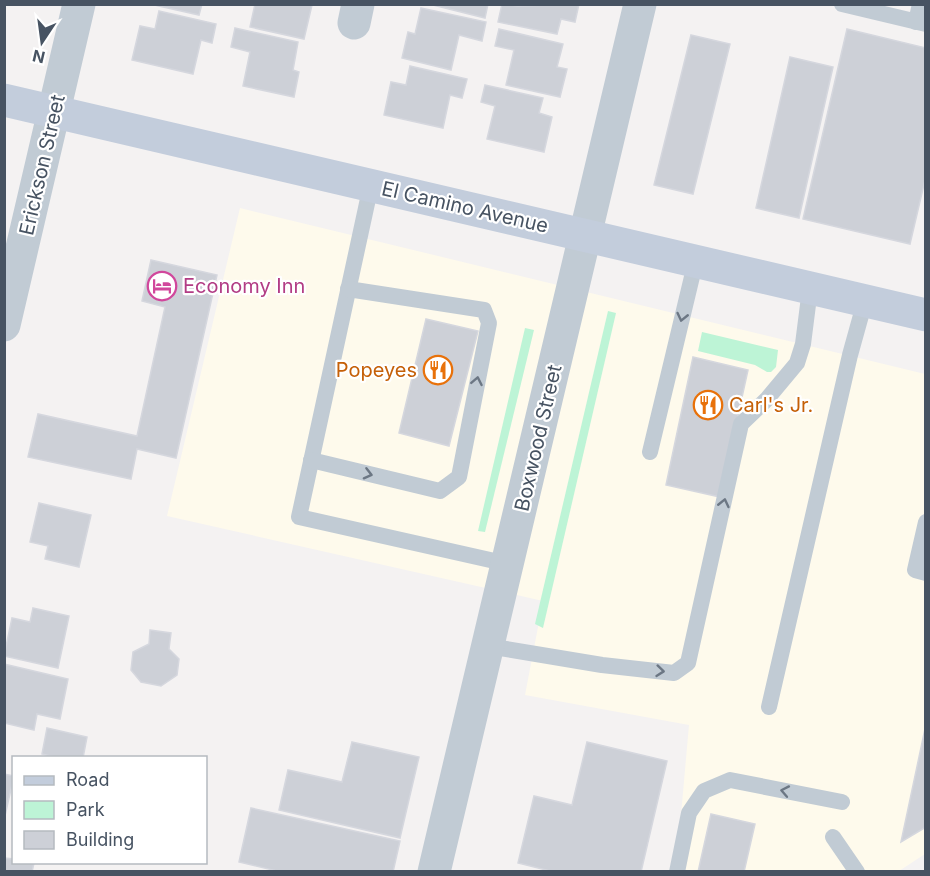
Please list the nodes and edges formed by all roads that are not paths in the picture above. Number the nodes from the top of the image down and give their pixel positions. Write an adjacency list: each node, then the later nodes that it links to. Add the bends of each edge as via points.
1 (79, 4): 7 (street, Erickson Street)
2 (640, 4): 9 (street, Boxwood Street)
3 (842, 4): 5 (lane)
4 (920, 4): 5 (lane)
5 (921, 23)
6 (4, 100): 7 (main road, El Camino Avenue)
7 (54, 111): 8 (main road, El Camino Avenue); 10 (street, Erickson Street)
8 (371, 185): 9 (main road, El Camino Avenue); 12 (lane)
9 (587, 235): 11 (main road, El Camino Avenue); 20 (street, Boxwood Street)
10 (12, 255): 16 (street, Erickson Street)
11 (696, 260): 13 (main road, El Camino Avenue); 17 (lane, one-way to 17)
12 (348, 289): 18 (lane); 18 (lane, one-way to 12, via 440,491 459,477 489,323 484,310)
13 (810, 289): 14 (main road, El Camino Avenue); 22 (lane, one-way to 13, via 674,673 688,663 741,424 797,363)
14 (865, 301): 15 (main road, El Camino Avenue); 23 (lane)
15 (926, 315)
16 (4, 325)
17 (650, 452)
18 (311, 460): 20 (lane, via 299,518)
19 (926, 522): 21 (lane, via 915,570)
20 (508, 564): 22 (street, Boxwood Street)
21 (926, 573)
22 (488, 646): 26 (street, Boxwood Street)
23 (769, 707)
24 (842, 802): 27 (lane, one-way to 27, via 730,780 704,791 689,813)
25 (833, 837): 28 (lane)
26 (434, 872)
27 (677, 872)
28 (857, 872)

